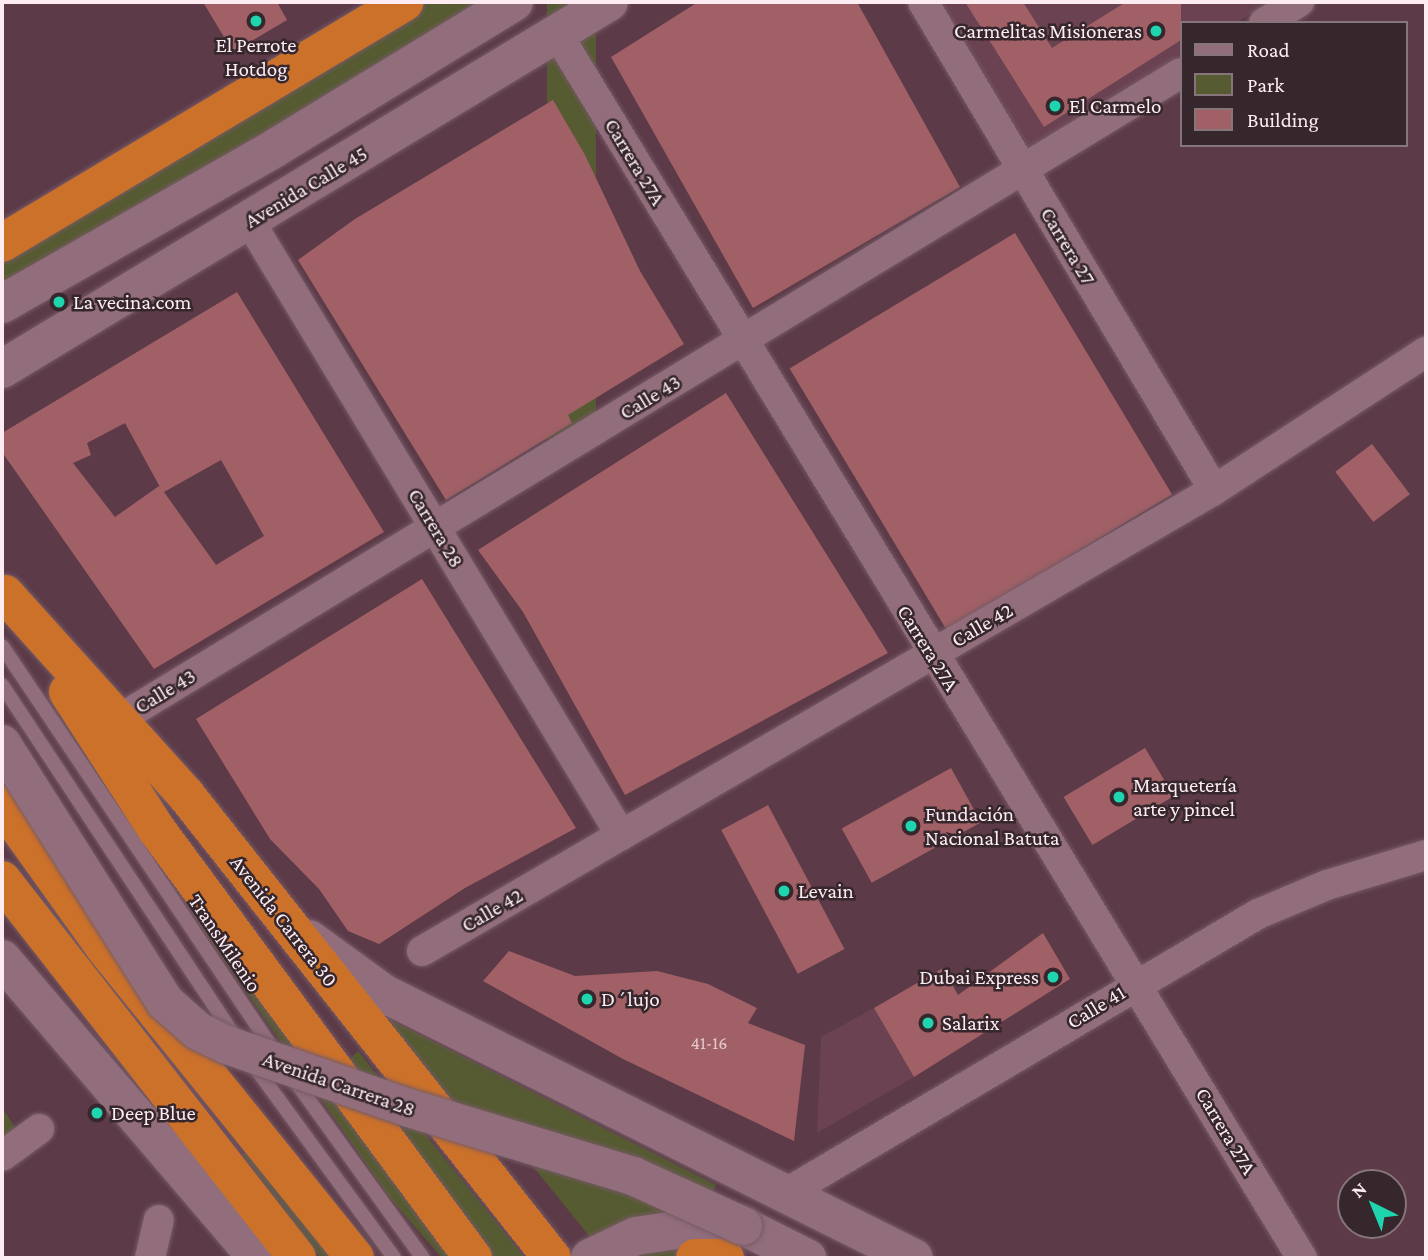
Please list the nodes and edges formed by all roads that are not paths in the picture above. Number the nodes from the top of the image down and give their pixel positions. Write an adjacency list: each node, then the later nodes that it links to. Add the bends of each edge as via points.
1 (404, 2): 11 (highway)
2 (514, 2): 12 (main road, via 285,142)
3 (609, 2): 7 (main road, Avenida Calle 45)
4 (923, 2): 9 (street, Carrera 27)
5 (1299, 2): 6 (street)
6 (1267, 21)
7 (558, 35): 10 (main road, Avenida Calle 45); 13 (street, Carrera 27A)
8 (1180, 74): 9 (street, Calle 43)
9 (1022, 170): 13 (street, Calle 43); 16 (street, Carrera 27)
10 (250, 222): 15 (main road, Avenida Calle 45); 17 (street, Carrera 28)
11 (2, 243)
12 (2, 304)
13 (742, 341): 17 (street, Calle 43); 20 (street, Carrera 27A)
14 (1426, 352): 16 (street, Calle 42)
15 (2, 369)
16 (1213, 491): 20 (street, Calle 42)
17 (435, 527): 22 (street, Calle 43); 25 (street, Carrera 28)
18 (3, 592): 22 (highway, Avenida Carrera 30); 43 (highway, Avenida Carrera 30, via 157,830)
19 (2, 646): 42 (lane, TransMilenio, via 245,1010)
20 (932, 654): 25 (street, Calle 42); 31 (street, Carrera 27A)
21 (2, 685): 41 (lane, via 183,962)
22 (118, 720): 28 (highway, Avenida Carrera 30, via 186,795)
23 (2, 744): 36 (main road, Avenida Carrera 28, bridge, via 165,1002 198,1031 409,1108 633,1176)
24 (2, 804): 40 (highway, via 105,948)
25 (621, 835): 29 (street, Calle 42)
26 (1426, 855): 31 (street, Calle 41, via 1327,885 1258,914)
27 (2, 880): 39 (highway)
28 (278, 913): 34 (main road, via 383,993); 44 (highway, Avenida Carrera 30)
29 (422, 951)
30 (2, 959): 38 (main road)
31 (1136, 983): 34 (street, Calle 41); 49 (street, Carrera 27A)
32 (39, 1129): 33 (street)
33 (2, 1156)
34 (783, 1195): 48 (main road)
35 (159, 1220): 37 (street)
36 (734, 1242): 45 (main road, via 660,1230); 46 (highway); 47 (main road, Avenida Carrera 28)
37 (149, 1258)
38 (257, 1258)
39 (298, 1258)
40 (355, 1258)
41 (394, 1258)
42 (423, 1258)
43 (473, 1258)
44 (552, 1258)
45 (590, 1258)
46 (695, 1258)
47 (807, 1258)
48 (914, 1258)
49 (1302, 1258)

